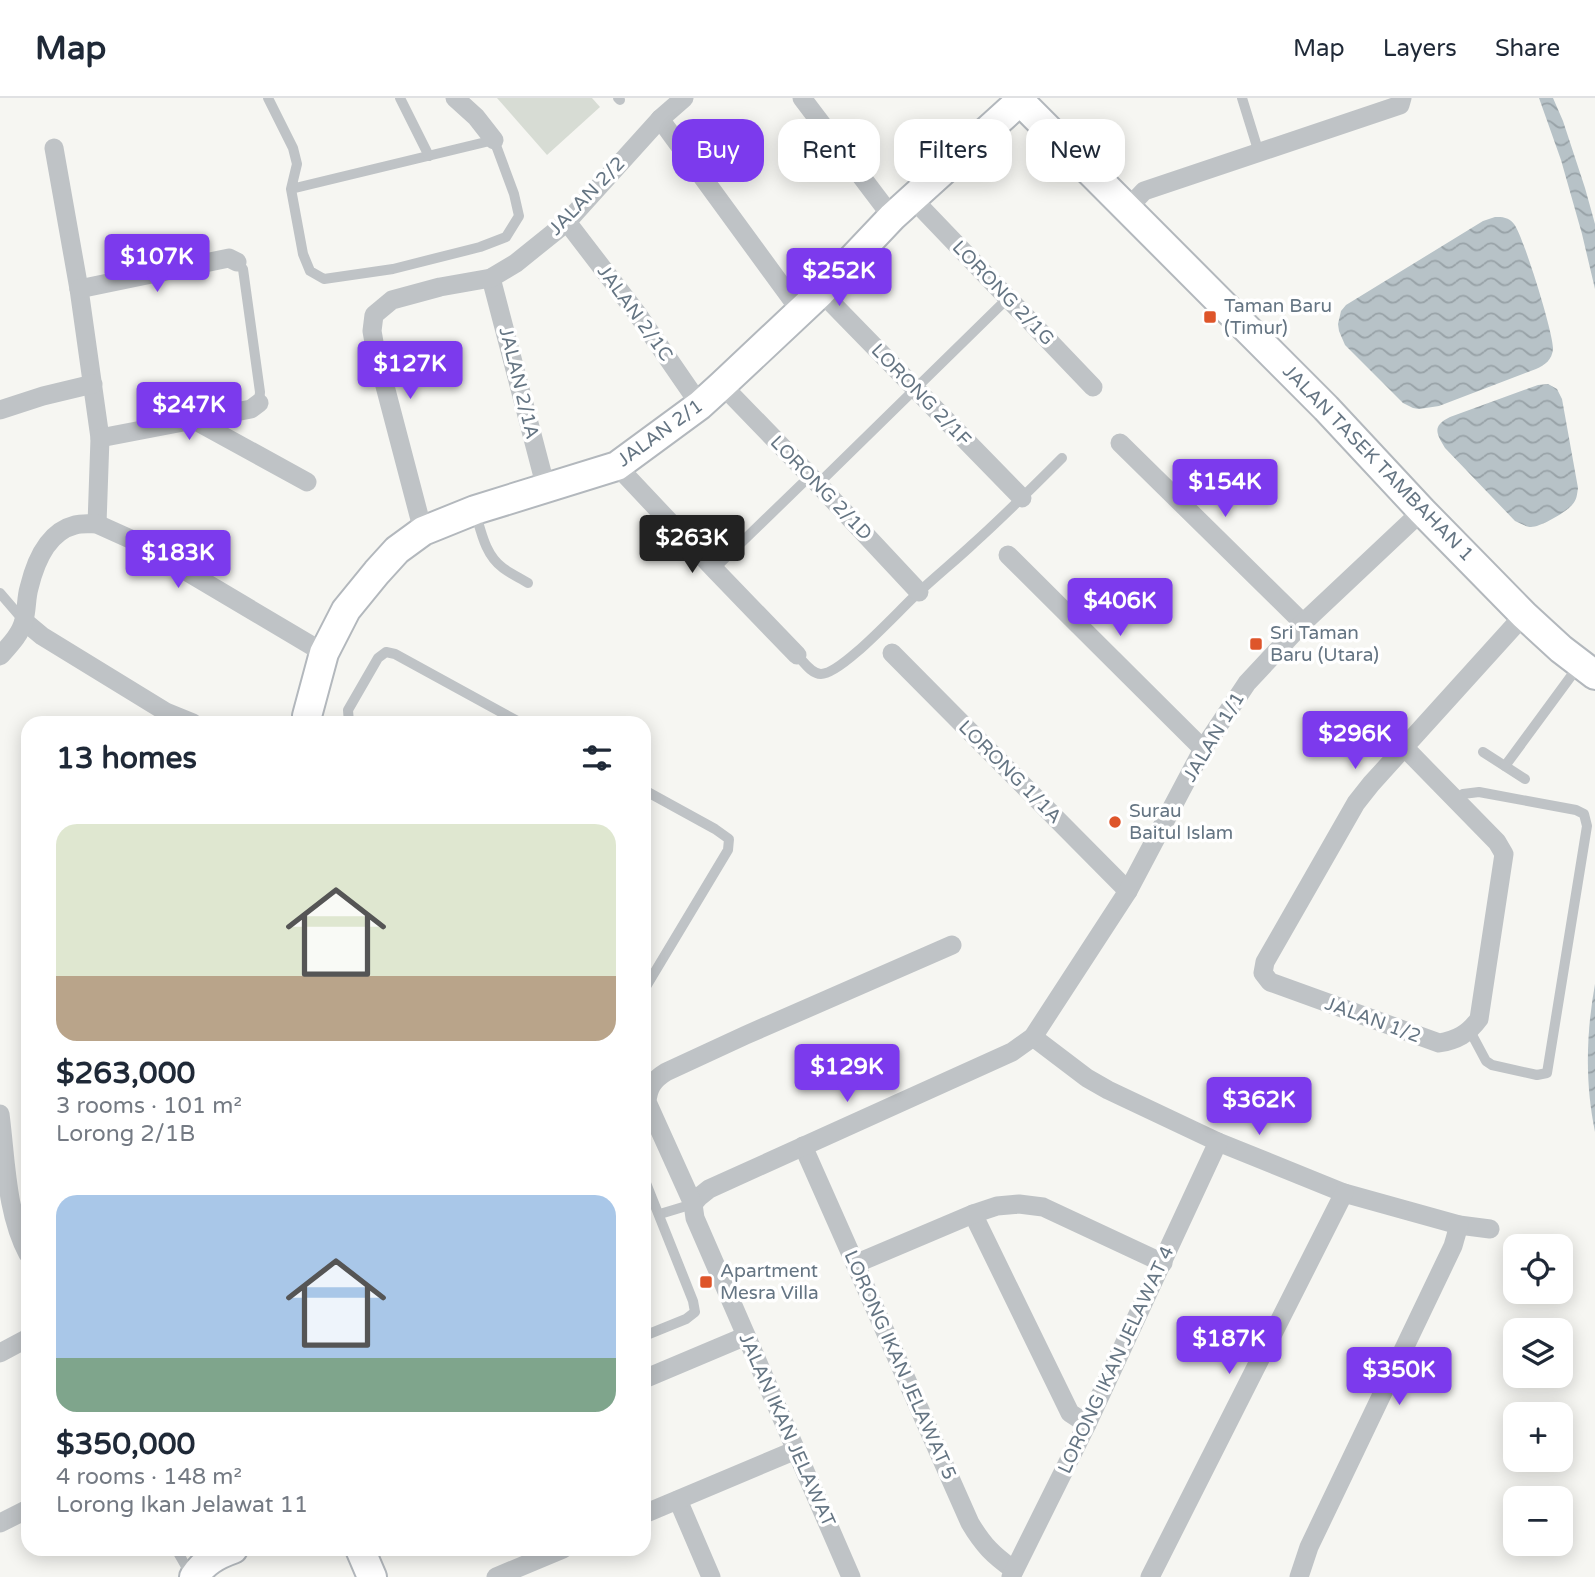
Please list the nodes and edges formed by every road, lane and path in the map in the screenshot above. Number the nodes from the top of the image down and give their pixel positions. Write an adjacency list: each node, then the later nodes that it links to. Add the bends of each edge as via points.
1 (268, 98): 14 (lane, via 293,148 296,164)
2 (400, 98): 13 (lane)
3 (455, 98): 10 (street)
4 (684, 98): 9 (street, JALAN 2/2)
5 (802, 98): 15 (street, LORONG 2/1G)
6 (1242, 98): 12 (lane)
7 (1402, 98): 12 (street, via 1400,105)
8 (1019, 99): 15 (street, JALAN 2/1); 16 (street, JALAN TASEK TAMBAHAN 1)
9 (660, 119): 17 (street, JALAN 2/2); 23 (street)
10 (494, 140): 13 (lane); 14 (lane, via 519,216 506,237 393,269 324,279 310,271)
11 (54, 148): 20 (street)
12 (1259, 153): 16 (street, via 1144,191)
13 (429, 156): 14 (lane)
14 (291, 189)
15 (902, 208): 21 (street, JALAN 2/1); 22 (street, LORONG 2/1G)
16 (1128, 208): 41 (street, JALAN TASEK TAMBAHAN 1)
17 (567, 222): 19 (street, JALAN 2/2); 29 (street, JALAN 2/1C)
18 (237, 262): 20 (street, via 229,258); 28 (lane, via 243,269)
19 (491, 278): 38 (street, JALAN 2/1A); 43 (street, JALAN 2/2, via 392,300 374,315 375,348)
20 (79, 289): 24 (street)
21 (821, 292): 23 (street, JALAN 2/1); 27 (street, LORONG 2/1F)
22 (1008, 298): 26 (street, LORONG 2/1G); 27 (lane)
23 (801, 312): 25 (street, JALAN 2/1)
24 (93, 384): 30 (street); 32 (street)
25 (722, 385): 29 (street, JALAN 2/1); 36 (street, LORONG 2/1D)
26 (1093, 387)
27 (915, 389): 36 (lane); 39 (street, LORONG 2/1F)
28 (259, 403): 31 (street, via 251,409)
29 (700, 405): 35 (street, JALAN 2/1)
30 (0, 410)
31 (194, 420): 32 (street); 37 (street)
32 (100, 438): 42 (street)
33 (1120, 443): 51 (street)
34 (1062, 458): 39 (lane)
35 (617, 466): 38 (street, JALAN 2/1); 45 (street)
36 (814, 480): 45 (lane); 47 (street, LORONG 2/1D)
37 (307, 482)
38 (546, 488): 40 (street, JALAN 2/1)
39 (1022, 498): 47 (lane)
40 (475, 510): 43 (street, JALAN 2/1); 46 (lane, via 491,555 500,567)
41 (1422, 511): 49 (street, JALAN TASEK TAMBAHAN 1); 51 (street, JALAN 1/1)
42 (97, 524): 50 (street, via 65,529 46,547 28,589); 52 (street, via 137,542)
43 (423, 531): 52 (street, JALAN 2/1, via 397,550 346,610)
44 (1008, 555): 62 (street)
45 (713, 569): 54 (street)
46 (528, 583)
47 (919, 592): 54 (lane, via 835,669 817,674)
48 (0, 593): 50 (lane)
49 (1524, 615): 56 (street, JALAN TASEK TAMBAHAN 1); 61 (street, JALAN 1/2)
50 (24, 621): 55 (street); 57 (street)
51 (1303, 624): 62 (street, JALAN 1/1, via 1247,683)
52 (324, 653): 58 (street, JALAN 2/1)
53 (892, 653): 68 (street, LORONG 1/1A)
54 (797, 654)
55 (0, 656)
56 (1588, 669): 64 (lane)
57 (163, 716)
58 (307, 716)
59 (348, 716): 60 (lane, via 377,658 386,652)
60 (508, 716)
61 (1404, 747): 67 (street); 71 (street, JALAN 1/2, via 1356,803 1265,962 1263,973 1270,982 1439,1043)
62 (1203, 748): 68 (street, JALAN 1/1)
63 (1483, 752): 64 (lane)
64 (1505, 766): 65 (lane)
65 (1525, 779)
66 (651, 794): 70 (lane, via 729,839 729,850)
67 (1456, 799): 71 (street, via 1504,854 1479,1019); 71 (lane, via 1479,792 1576,810 1584,814 1587,826 1547,1073 1492,1065)
68 (1128, 891): 72 (street, JALAN 1/1)
69 (952, 945): 73 (street, JALAN IKAN JELAWAT, via 746,1035 657,1078)
70 (651, 978)
71 (1470, 1031)
72 (1033, 1037): 76 (street, via 1097,1084); 77 (street, via 1012,1052)
73 (651, 1087)
74 (651, 1111): 80 (street, JALAN IKAN JELAWAT)
75 (0, 1114): 85 (street, via 13,1216)
76 (1218, 1142): 78 (street); 86 (street, LORONG IKAN JELAWAT 4)
77 (803, 1146): 80 (street, via 709,1189); 87 (street, LORONG IKAN JELAWAT 5)
78 (1344, 1193): 83 (street); 109 (street)
79 (651, 1194): 81 (lane)
80 (693, 1204): 81 (lane); 89 (street, JALAN IKAN JELAWAT)
81 (660, 1214): 88 (lane, via 695,1312)
82 (973, 1214): 86 (street, via 997,1206 1043,1207); 87 (street); 93 (street, via 1070,1413)
83 (1459, 1225): 84 (street); 110 (street)
84 (1490, 1228)
85 (21, 1241)
86 (1163, 1263): 93 (street, LORONG IKAN JELAWAT 4)
87 (855, 1264): 103 (street, LORONG IKAN JELAWAT 5, via 970,1524)
88 (651, 1333)
89 (746, 1336): 92 (street); 94 (street, JALAN IKAN JELAWAT)
90 (21, 1342): 91 (street)
91 (0, 1353)
92 (651, 1376)
93 (1087, 1424): 103 (street, LORONG IKAN JELAWAT 4)
94 (796, 1450): 95 (street); 108 (street, JALAN IKAN JELAWAT)
95 (678, 1500): 96 (street); 107 (street)
96 (651, 1511)
97 (21, 1512): 98 (street)
98 (0, 1523)
99 (180, 1556): 104 (lane)
100 (215, 1556): 104 (street)
101 (363, 1556): 105 (street)
102 (546, 1556): 106 (street)
103 (1012, 1573)
104 (193, 1577)
105 (372, 1577)
106 (496, 1577)
107 (711, 1577)
108 (851, 1577)
109 (1150, 1577)
110 (1299, 1577)

